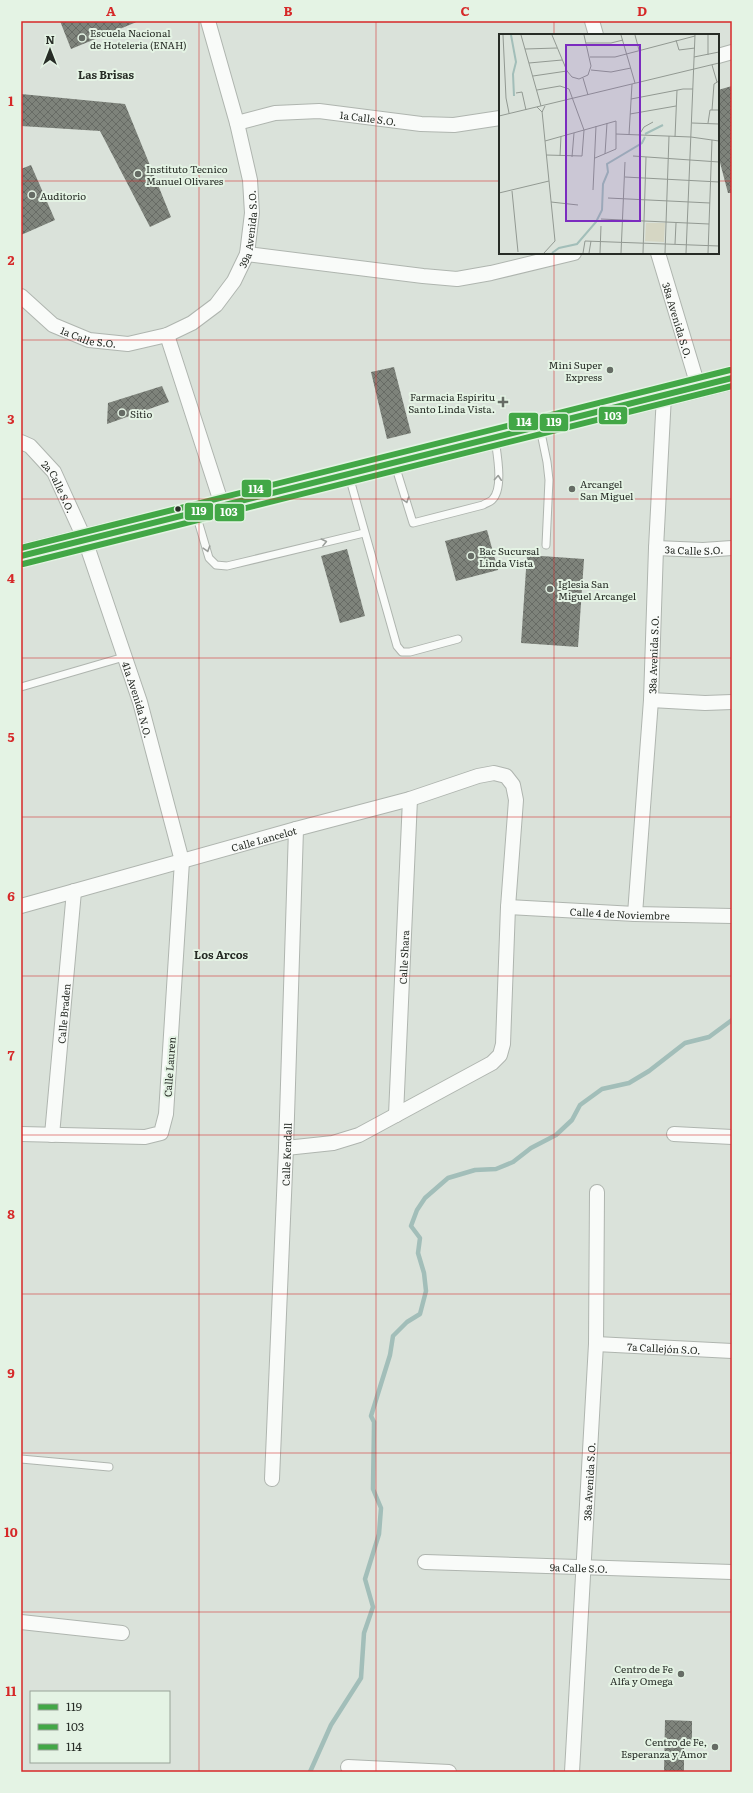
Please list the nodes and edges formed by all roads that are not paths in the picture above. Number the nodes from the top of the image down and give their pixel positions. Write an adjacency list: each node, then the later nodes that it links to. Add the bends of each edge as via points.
1 (208, 21): 7 (street, 39a Avenida S.O.)
2 (592, 21): 3 (street)
3 (596, 34)
4 (732, 52): 5 (street)
5 (719, 56)
6 (499, 118): 7 (street, 1a Calle S.O., via 454,125 421,124 319,111 275,113)
7 (237, 123): 8 (street, 39a Avenida S.O., via 250,180 252,213)
8 (247, 254): 9 (street, via 456,279); 12 (street, 39a Avenida S.O., via 234,281 216,305 192,323)
9 (570, 254)
10 (658, 254): 14 (street, 38a Avenida S.O.)
11 (21, 296): 12 (street, 1a Calle S.O., via 53,325 89,340 128,344)
12 (167, 335): 21 (street)
13 (732, 378): 14 (main road)
14 (698, 386): 15 (main road)
15 (664, 395): 16 (main road); 26 (street, 38a Avenida S.O.)
16 (540, 426): 17 (main road); 25 (lane, via 549,480)
17 (494, 437): 19 (main road); 19 (lane, one-way to 17, via 413,523 483,505 492,500 497,492 498,477)
18 (21, 442): 24 (street, 2a Calle S.O., via 30,446 54,472)
19 (394, 462): 20 (main road)
20 (348, 474): 21 (main road); 23 (lane)
21 (222, 505): 22 (main road)
22 (196, 512): 23 (lane, one-way to 23, via 209,558 216,565 227,566); 24 (main road)
23 (364, 533): 29 (lane, via 397,646 402,652)
24 (85, 540): 28 (main road); 30 (street, 41a Avenida N.O.)
25 (546, 545)
26 (656, 548): 27 (street, 3a Calle S.O.); 32 (street, 38a Avenida S.O.)
27 (732, 548)
28 (21, 556)
29 (458, 639)
30 (124, 657): 31 (lane); 36 (street, 41a Avenida N.O., via 140,702)
31 (21, 687)
32 (651, 700): 33 (street); 40 (street, 38a Avenida S.O.)
33 (732, 702)
34 (410, 799): 35 (street, Calle Lancelot); 39 (street, Calle Lancelot, via 478,776 494,773 506,776 513,785 516,800); 42 (street, Calle Shara)
35 (296, 829): 36 (street, Calle Lancelot); 47 (street, Calle Kendall)
36 (182, 861): 37 (street, Calle Lancelot); 45 (street, Calle Lauren, via 166,1114 161,1133 145,1137)
37 (74, 891): 38 (street, Calle Lancelot); 45 (street, Calle Braden)
38 (21, 906)
39 (508, 907): 40 (street, Calle 4 de Noviembre); 42 (street, via 503,1044 500,1055 492,1063)
40 (635, 914): 41 (street, Calle 4 de Noviembre)
41 (732, 916)
42 (396, 1116): 47 (street, via 359,1135 333,1143)
43 (21, 1134): 45 (street, Calle Lauren)
44 (674, 1134): 46 (street)
45 (52, 1135)
46 (732, 1137)
47 (286, 1148): 53 (street, Calle Kendall)
48 (597, 1192): 49 (street, 38a Avenida S.O.)
49 (596, 1344): 50 (street, 7a Callejón S.O.); 55 (street, 38a Avenida S.O.)
50 (732, 1351)
51 (21, 1459): 52 (lane)
52 (109, 1467)
53 (272, 1479)
54 (425, 1562): 55 (street, 9a Calle S.O.)
55 (584, 1568): 56 (street, 9a Calle S.O.); 61 (street, 38a Avenida S.O.)
56 (732, 1572)
57 (21, 1622): 58 (street)
58 (122, 1633)
59 (348, 1766): 60 (street)
60 (449, 1772)
61 (572, 1772)

